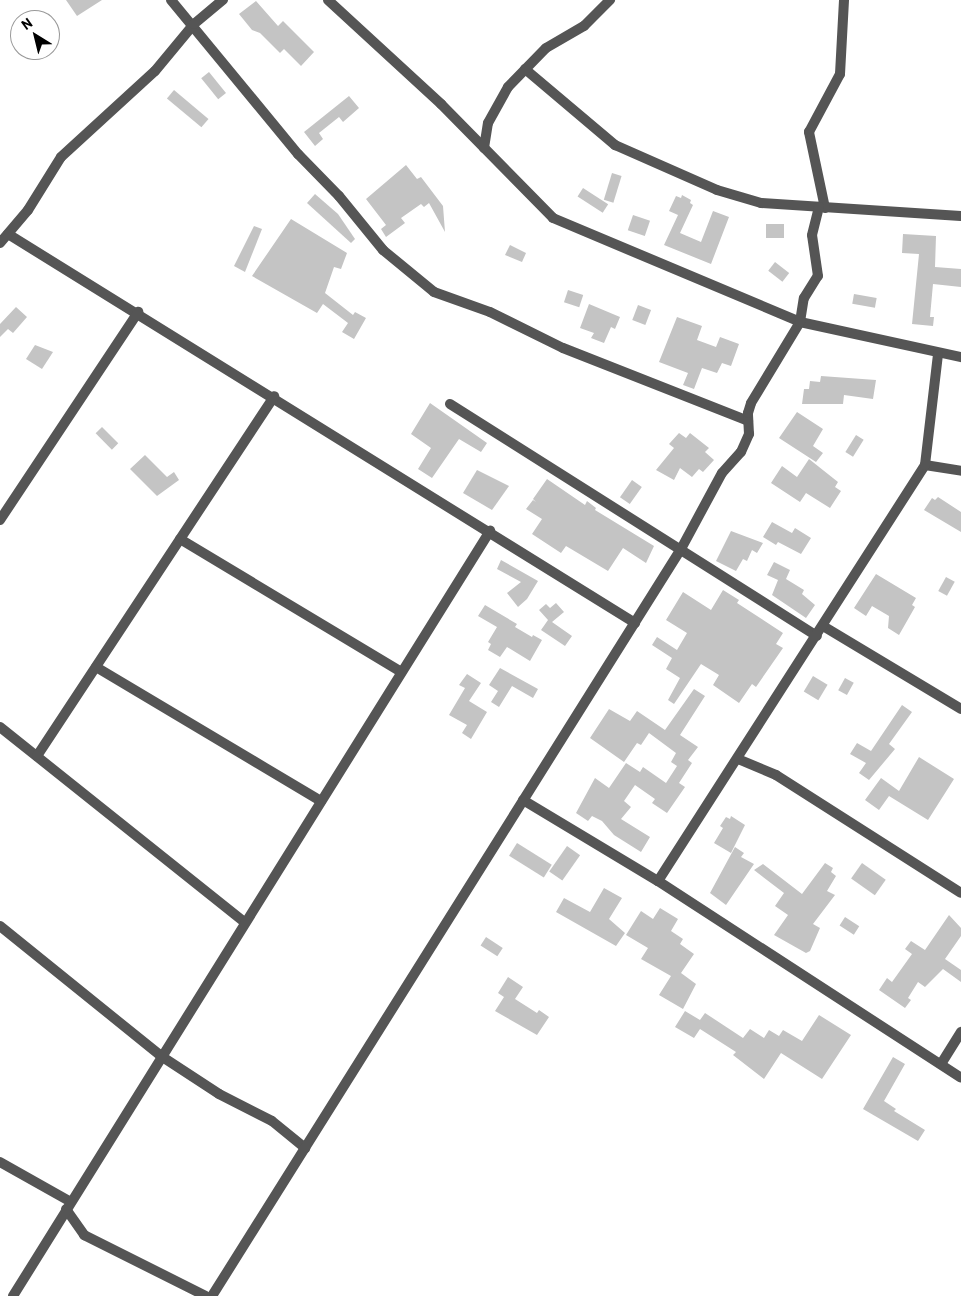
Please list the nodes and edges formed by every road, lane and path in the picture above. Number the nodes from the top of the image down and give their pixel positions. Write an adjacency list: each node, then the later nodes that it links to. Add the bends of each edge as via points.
1 (171, 0): 6 (street)
2 (223, 0): 6 (street)
3 (328, 0): 8 (street)
4 (610, 0): 7 (street, via 584,26 546,48)
5 (844, 0): 9 (street, via 840,74 809,132)
6 (194, 24): 11 (street, via 164,62 61,157 28,210); 19 (street, via 298,154 339,196 383,250 434,292 490,312 562,348)
7 (525, 69): 8 (street, via 508,87 492,114); 9 (street, via 600,133 638,157 717,190 761,203)
8 (484, 148): 14 (street, via 552,218)
9 (822, 208): 10 (street); 14 (street, via 812,235 818,276 804,298)
10 (961, 216)
11 (8, 234): 12 (street); 13 (street)
12 (0, 243)
13 (138, 312): 17 (street); 22 (street)
14 (800, 322): 15 (street, via 864,334 902,347); 19 (street, via 757,392)
15 (938, 354): 16 (street); 20 (street)
16 (961, 357)
17 (274, 396): 23 (street); 24 (street)
18 (450, 404): 25 (street)
19 (748, 421): 25 (street, via 750,434 741,452 722,473)
20 (925, 465): 21 (street); 27 (street)
21 (961, 471)
22 (0, 520)
23 (490, 531): 26 (street); 30 (street)
24 (180, 539): 29 (street); 30 (street)
25 (681, 549): 26 (street); 28 (street)
26 (635, 623): 35 (street)
27 (823, 626): 28 (street); 31 (street)
28 (817, 636): 34 (street)
29 (96, 667): 33 (street); 36 (street)
30 (401, 672): 36 (street)
31 (961, 709)
32 (0, 727): 33 (street)
33 (37, 756): 39 (street)
34 (738, 759): 37 (street); 38 (street, via 776,775)
35 (523, 800): 37 (street); 45 (street)
36 (321, 801): 39 (street)
37 (658, 881): 43 (street)
38 (961, 893)
39 (244, 922): 42 (street)
40 (0, 926): 42 (street)
41 (961, 1032): 43 (street)
42 (161, 1056): 45 (street, via 218,1094 272,1120); 47 (street)
43 (941, 1064): 44 (street)
44 (961, 1078)
45 (305, 1148): 50 (street)
46 (0, 1162): 47 (street)
47 (68, 1206): 48 (street); 49 (street, via 84,1235)
48 (13, 1296)
49 (206, 1296)
50 (212, 1296)

